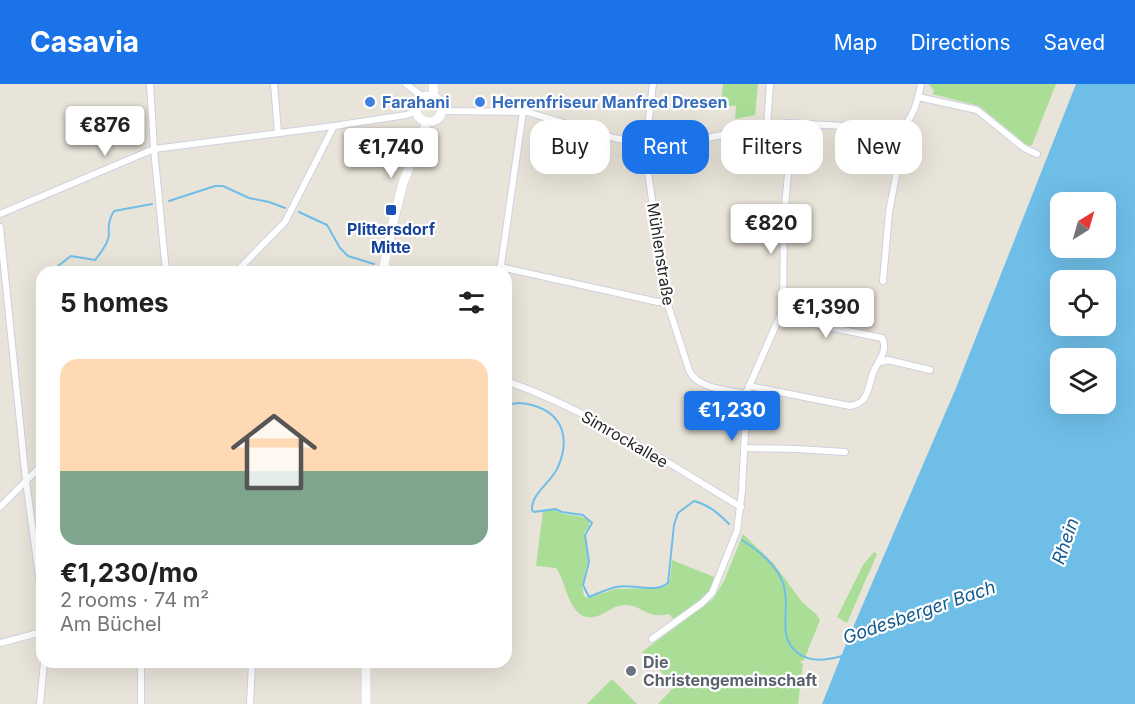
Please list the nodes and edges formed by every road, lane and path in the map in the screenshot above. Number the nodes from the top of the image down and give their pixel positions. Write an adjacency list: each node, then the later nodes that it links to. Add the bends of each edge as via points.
1 (150, 84): 21 (street)
2 (274, 84): 19 (street)
3 (406, 84): 8 (street)
4 (433, 84): 9 (main road)
5 (653, 84): 14 (street, Mühlenstraße)
6 (770, 84): 15 (street)
7 (921, 84): 10 (street)
8 (423, 97): 9 (main road); 11 (main road)
9 (434, 97): 12 (main road, via 441,102)
10 (918, 97): 16 (street); 22 (street, via 977,110)
11 (416, 111): 17 (main road); 18 (street)
12 (442, 111): 13 (street); 17 (main road, via 435,121)
13 (523, 112): 20 (street); 31 (street)
14 (648, 120)
15 (767, 120)
16 (908, 120)
17 (427, 122): 30 (main road, via 403,183)
18 (334, 126): 19 (street); 29 (street, via 285,222)
19 (278, 133): 21 (street)
20 (622, 140)
21 (154, 149): 26 (street); 28 (street)
22 (1037, 154)
23 (648, 174): 34 (street, Mühlenstraße)
24 (787, 174): 35 (street)
25 (896, 174): 33 (street)
26 (0, 214)
27 (0, 227): 44 (street)
28 (165, 266)
29 (242, 266)
30 (383, 266)
31 (500, 266)
32 (512, 272): 34 (street)
33 (883, 281)
34 (667, 302): 40 (street, Mühlenstraße, via 694,379)
35 (782, 314): 36 (street, via 882,338 885,344); 39 (street)
36 (881, 362): 37 (street, via 888,360); 39 (street, via 875,368 866,396 854,406)
37 (930, 370)
38 (512, 383): 46 (street, Simrockallee, via 599,423)
39 (749, 386): 40 (street)
40 (746, 394): 41 (street)
41 (744, 448): 42 (street); 46 (street)
42 (845, 452)
43 (36, 471): 44 (street)
44 (26, 481): 45 (street); 47 (street)
45 (0, 507)
46 (741, 507): 49 (street, via 733,544 712,593)
47 (36, 554)
48 (36, 634): 50 (street)
49 (652, 639)
50 (0, 644)
51 (43, 668): 55 (street)
52 (141, 668): 56 (street)
53 (252, 668): 57 (street)
54 (366, 668): 58 (main road)
55 (40, 704)
56 (141, 704)
57 (250, 704)
58 (366, 704)

